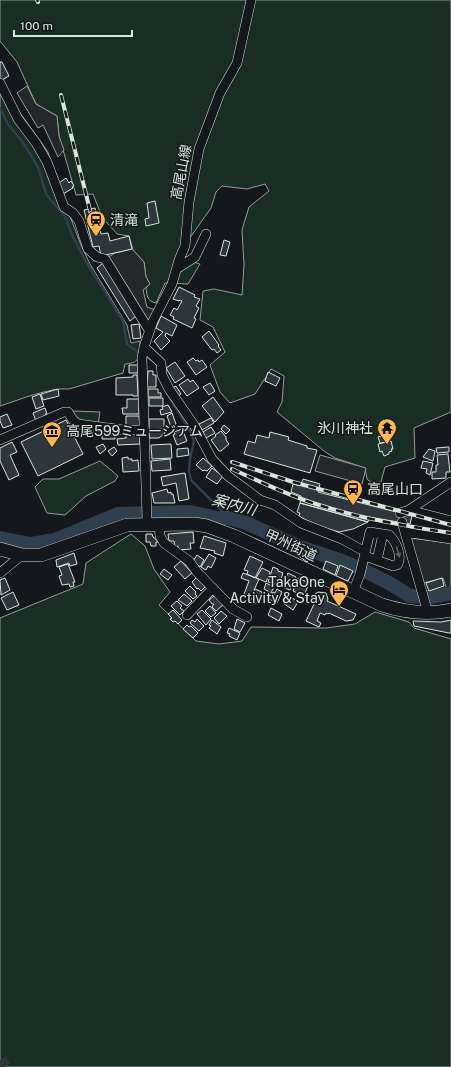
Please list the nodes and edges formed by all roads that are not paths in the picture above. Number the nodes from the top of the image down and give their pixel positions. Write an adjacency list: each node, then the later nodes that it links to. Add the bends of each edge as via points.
1 (252, 0): 4 (street, 高尾山線, via 237,63 220,93 199,148 189,202 185,246)
2 (0, 83): 5 (street, via 18,119 46,162 64,207 79,221 88,249 97,257 105,259)
3 (206, 234): 4 (street, via 195,257)
4 (178, 268): 5 (street, 高尾山線)
5 (149, 330): 6 (street, 高尾山線)
6 (143, 352): 7 (street, 高尾山線); 18 (street, via 161,363 162,375 169,389 194,425 212,459 228,476 260,500 275,505 301,523 342,539)
7 (145, 430): 8 (street, via 78,424 68,412 64,412); 10 (street, 高尾山線, via 147,503)
8 (0, 440)
9 (451, 482): 11 (street, via 404,512)
10 (150, 521): 17 (highway, 甲州街道, via 127,525 52,552); 21 (street, 高尾山線, via 164,543 189,560); 22 (highway, 甲州街道, via 207,526 234,536)
11 (451, 521)
12 (402, 522): 13 (street)
13 (405, 532): 15 (street); 23 (street)
14 (383, 534): 18 (street, via 370,532); 19 (street); 19 (street, one-way to 19, via 389,535 395,542 400,558 393,566)
15 (451, 540)
16 (0, 549): 17 (highway, 甲州街道)
17 (22, 555): 20 (street)
18 (363, 555): 19 (street); 22 (street, via 360,574)
19 (377, 560)
20 (0, 573)
21 (212, 588): 25 (street); 26 (street, 高尾山線, via 233,609)
22 (353, 592): 23 (highway, 甲州街道, via 393,608)
23 (427, 609): 24 (highway, 甲州街道)
24 (451, 610)
25 (187, 615)
26 (247, 617)

